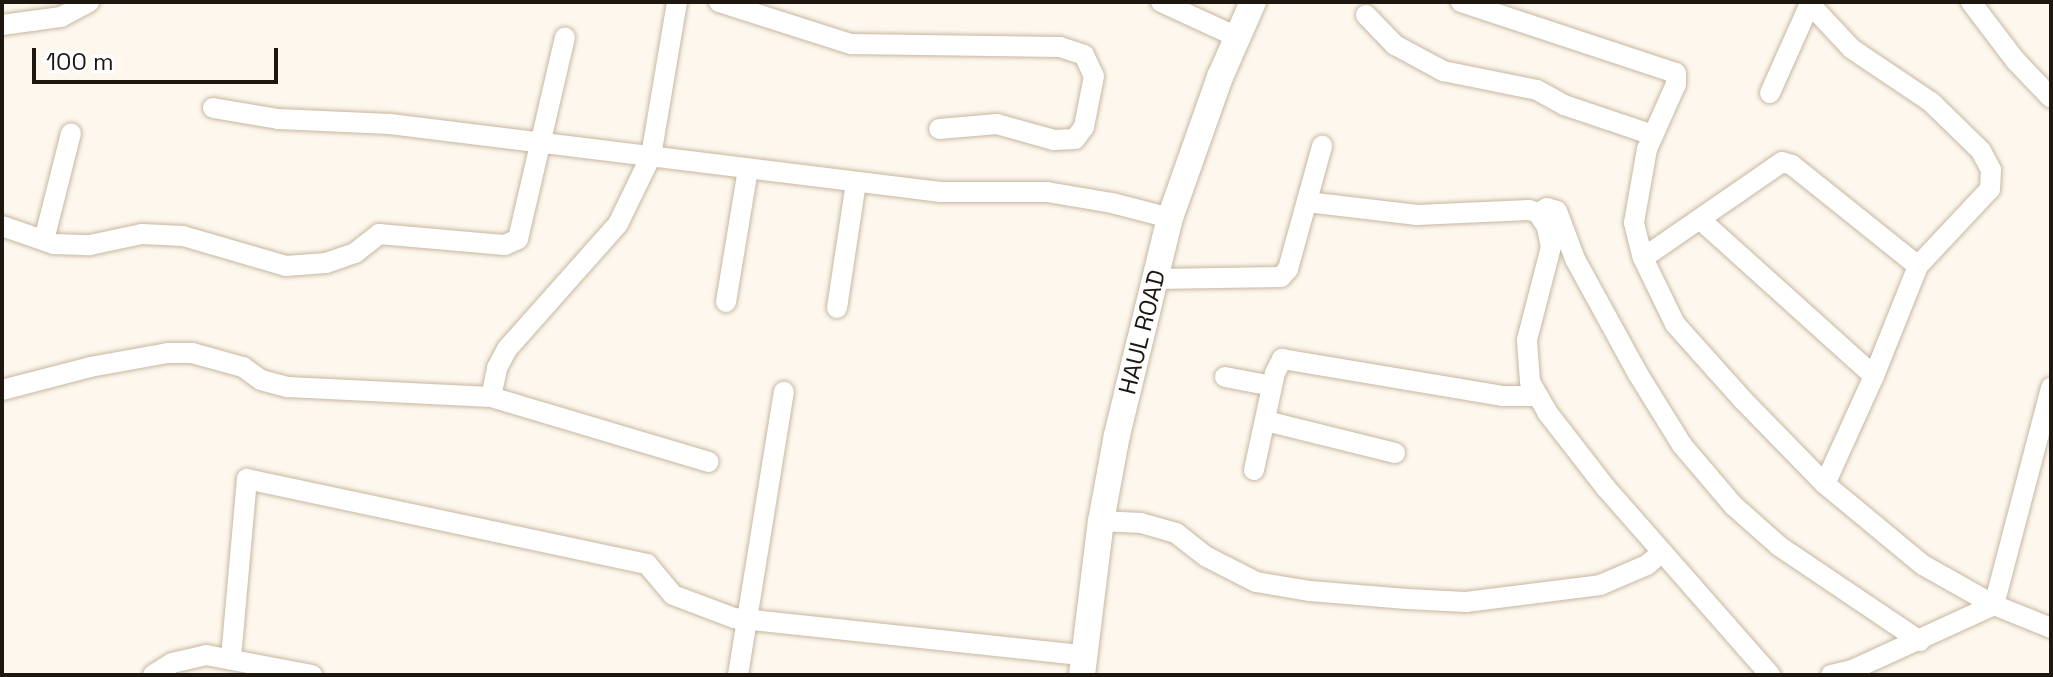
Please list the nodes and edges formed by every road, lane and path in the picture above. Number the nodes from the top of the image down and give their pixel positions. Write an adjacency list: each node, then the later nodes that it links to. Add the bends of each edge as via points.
1 (89, 2): 10 (street, via 61,17)
2 (677, 2): 21 (street)
3 (719, 2): 16 (street, via 851,44 1060,47 1084,55 1094,76 1084,127 1075,139 1054,140 997,124)
4 (1161, 2): 12 (street)
5 (1253, 2): 12 (main road, HAUL ROAD)
6 (1461, 2): 18 (street, via 1676,73)
7 (1971, 2): 14 (street)
8 (1809, 4): 13 (street); 31 (street, via 1852,49 1931,102 1981,151 1991,170 1990,189)
9 (1366, 15): 18 (street, via 1395,45 1443,71 1537,90 1564,105)
10 (2, 25)
11 (565, 37): 19 (street)
12 (1237, 37): 26 (main road, HAUL ROAD)
13 (1770, 93)
14 (2051, 98)
15 (213, 108): 19 (street, via 278,119 390,124)
16 (939, 129)
17 (71, 133): 29 (street)
18 (1653, 135): 30 (street, via 1634,223)
19 (539, 142): 21 (street); 29 (street, via 518,239 505,245 379,234 355,253 326,263 286,266 183,236 142,234 90,245)
20 (1322, 146): 24 (street)
21 (651, 156): 22 (street); 42 (street, via 618,224 507,349)
22 (748, 169): 23 (street); 33 (street)
23 (856, 182): 26 (street, via 941,192 1047,192); 34 (street)
24 (1307, 202): 25 (street, via 1417,215); 32 (street, via 1281,277)
25 (1538, 213): 41 (street, via 1551,247 1527,340 1530,382); 53 (street, via 1547,208 1557,211 1575,259 1638,374 1682,445 1734,506 1779,546)
26 (1170, 218): 32 (main road, HAUL ROAD)
27 (1701, 220): 30 (street); 31 (street, via 1782,162); 35 (street)
28 (2, 226): 29 (street)
29 (44, 240)
30 (1643, 258): 47 (street, via 1675,324)
31 (1918, 266): 35 (street)
32 (1156, 279): 48 (main road, HAUL ROAD)
33 (726, 302)
34 (837, 308)
35 (1874, 376): 47 (street)
36 (1225, 377): 37 (street)
37 (1272, 386): 41 (street, via 1282,359 1502,396); 43 (street)
38 (2051, 387): 50 (street)
39 (2, 390): 42 (street, via 90,367 192,353 288,387)
40 (784, 392): 51 (street)
41 (1538, 396): 49 (street)
42 (491, 397): 45 (street)
43 (1266, 421): 44 (street); 46 (street)
44 (1395, 453)
45 (709, 462)
46 (1254, 470)
47 (1825, 484): 50 (street, via 1923,565)
48 (1101, 521): 49 (street, via 1141,523 1176,533 1207,557 1256,582 1451,602 1600,585 1647,565); 56 (main road, HAUL ROAD)
49 (1661, 553): 60 (street)
50 (1994, 605): 52 (street); 53 (street)
51 (747, 619): 54 (street, via 673,595 647,564 247,479); 56 (street); 59 (street)
52 (2051, 628)
53 (1920, 641): 61 (street)
54 (231, 658): 55 (street); 58 (street)
55 (206, 665): 57 (street, via 172,663)
56 (1082, 665)
57 (153, 675)
58 (312, 675)
59 (738, 675)
60 (1770, 675)
61 (1831, 675)

